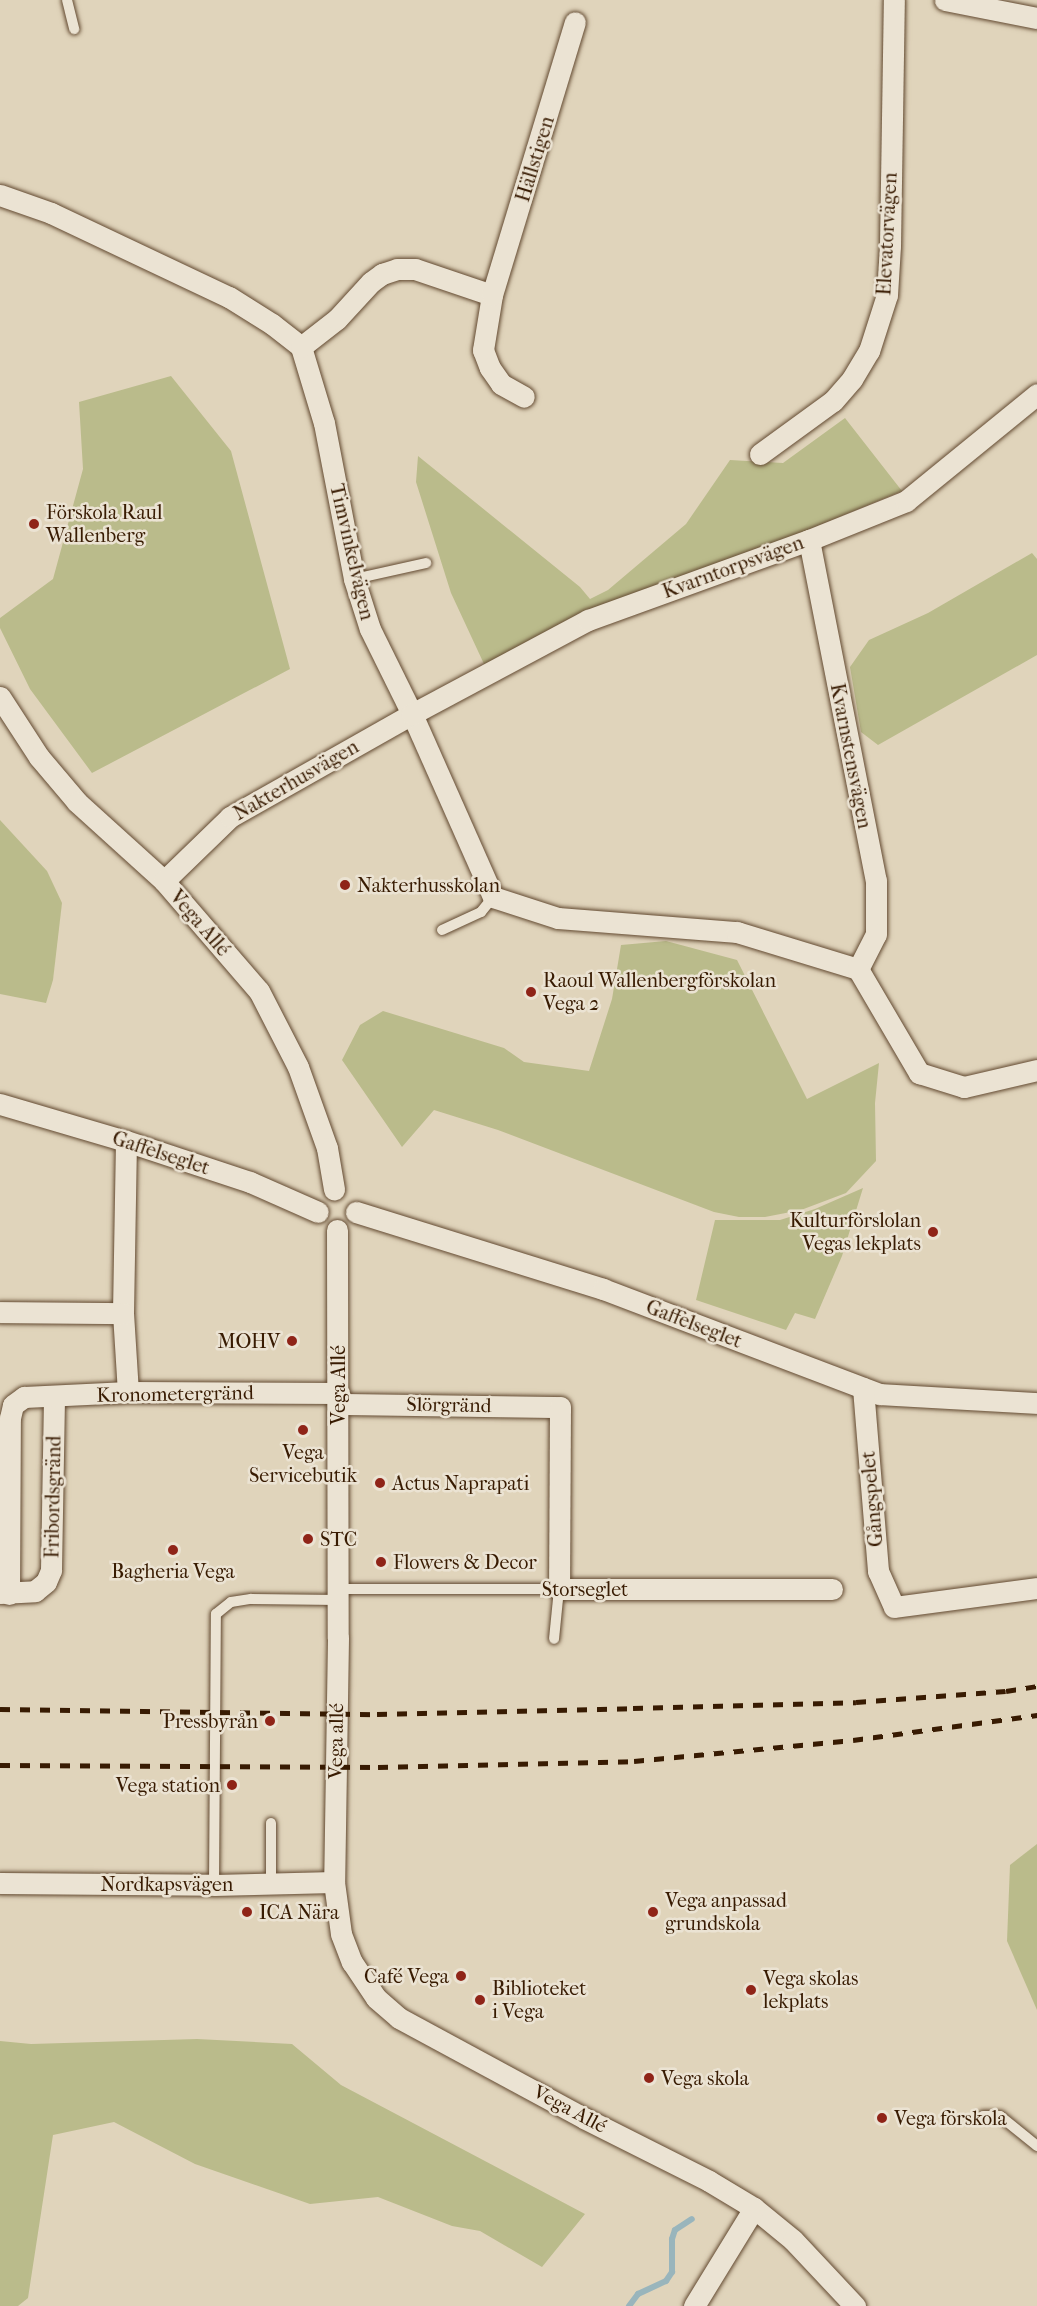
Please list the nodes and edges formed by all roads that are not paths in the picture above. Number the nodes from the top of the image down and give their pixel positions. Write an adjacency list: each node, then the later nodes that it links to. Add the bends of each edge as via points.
1 (67, 0): 6 (lane)
2 (894, 0): 12 (street, Elevatorvägen, via 886,295 869,351 852,379 833,401)
3 (945, 0): 4 (street)
4 (1037, 18)
5 (575, 22): 8 (street, Hällstigen)
6 (74, 28)
7 (0, 195): 9 (street, via 51,213 229,297)
8 (492, 295): 9 (street, via 414,269 397,269 371,282 338,320); 11 (street, Hällstigen, via 483,350 501,384)
9 (301, 347): 15 (street, Timvinkelvägen, via 324,423)
10 (1037, 394): 13 (street, Kvarntorpsvägen, via 906,501)
11 (525, 398)
12 (760, 454)
13 (809, 540): 17 (street, Kvarntorpsvägen, via 588,620); 21 (street, Kvarnstensvägen, via 876,880 876,934)
14 (426, 563): 15 (lane)
15 (354, 579): 17 (street, Timvinkelvägen, via 370,629)
16 (0, 697): 18 (street, Vega Allé, via 39,757 77,802)
17 (412, 714): 18 (street, Nakterhusvägen, via 230,817); 19 (street, Timvinkelvägen)
18 (164, 881): 25 (street, Vega Allé, via 259,991 280,1028 327,1148)
19 (493, 897): 20 (lane, via 481,912); 21 (street, via 558,918 737,932)
20 (442, 930)
21 (858, 969): 22 (street, via 920,1073 964,1087)
22 (1037, 1070)
23 (0, 1104): 24 (street, Gaffelseglet)
24 (126, 1141): 26 (street, Gaffelseglet, via 250,1182); 30 (street)
25 (334, 1189): 26 (street, via 323,1196); 27 (street, via 346,1192)
26 (318, 1212): 28 (street, via 324,1225)
27 (356, 1212): 28 (street, via 352,1224); 31 (street, Gaffelseglet, via 603,1289)
28 (337, 1230): 34 (street, Vega Allé)
29 (0, 1312): 30 (street)
30 (123, 1313): 32 (street)
31 (863, 1388): 35 (street, Gaffelseglet, via 880,1394); 37 (street, Gångspelet, via 878,1571 894,1607)
32 (128, 1392): 33 (street, Kronometergränd); 34 (street, Kronometergränd)
33 (54, 1398): 36 (street, Kronometergränd, via 24,1397); 40 (street, Fribordsgränd, via 51,1570 46,1582 35,1591)
34 (339, 1399): 38 (street, Slörgränd, via 560,1407); 41 (street, Vega Allé)
35 (1037, 1403)
36 (14, 1405): 40 (street, Fribordsgränd, via 10,1418)
37 (1037, 1588)
38 (559, 1589): 39 (street, Storseglet); 41 (lane, Storseglet); 42 (lane)
39 (832, 1589)
40 (5, 1593)
41 (338, 1594): 44 (street, Vega allé); 47 (lane, Storseglet, via 231,1602 216,1614)
42 (554, 1639)
43 (271, 1823): 46 (lane)
44 (334, 1882): 46 (street, Nordkapsvägen); 50 (street, Vega Allé, via 341,1934 352,1962 376,1998 399,2018)
45 (0, 1883): 47 (street, Nordkapsvägen)
46 (271, 1883): 47 (street, Nordkapsvägen)
47 (214, 1885)
48 (983, 2116): 49 (lane, via 1000,2116)
49 (1037, 2146)
50 (754, 2208): 51 (street); 52 (street, Vega Allé, via 793,2240)
51 (694, 2306)
52 (855, 2306)

